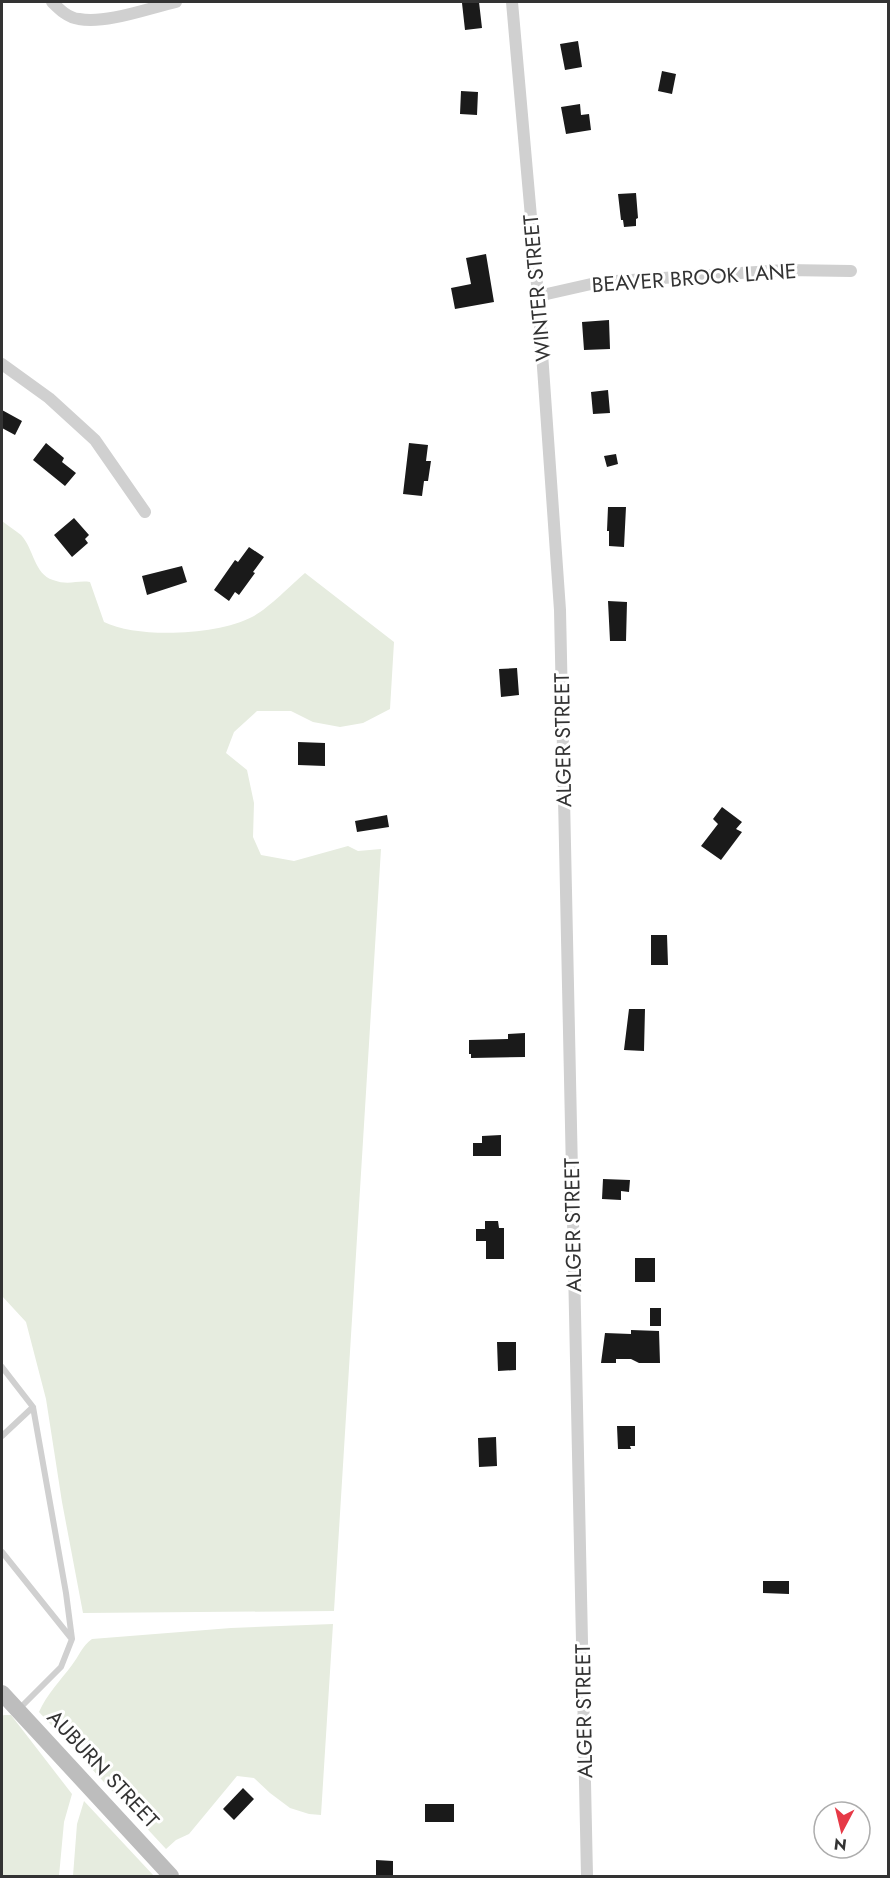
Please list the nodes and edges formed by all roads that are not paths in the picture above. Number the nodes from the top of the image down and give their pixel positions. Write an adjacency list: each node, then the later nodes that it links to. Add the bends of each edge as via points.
1 (52, 2): 2 (street, via 78,20 106,19)
2 (176, 2)
3 (512, 2): 5 (street, WINTER STREET)
4 (851, 271): 5 (street, BEAVER BROOK LANE, via 786,270 600,282)
5 (538, 296): 8 (street, WINTER STREET)
6 (2, 364): 7 (street, via 49,398 94,440)
7 (145, 512)
8 (558, 574): 17 (street, ALGER STREET)
9 (2, 1367): 10 (lane)
10 (33, 1407): 11 (lane); 13 (lane)
11 (2, 1436)
12 (2, 1552): 13 (lane)
13 (72, 1639): 15 (lane, via 61,1667)
14 (2, 1693): 15 (main road, AUBURN STREET)
15 (18, 1710): 16 (main road, AUBURN STREET)
16 (171, 1876)
17 (587, 1876)

